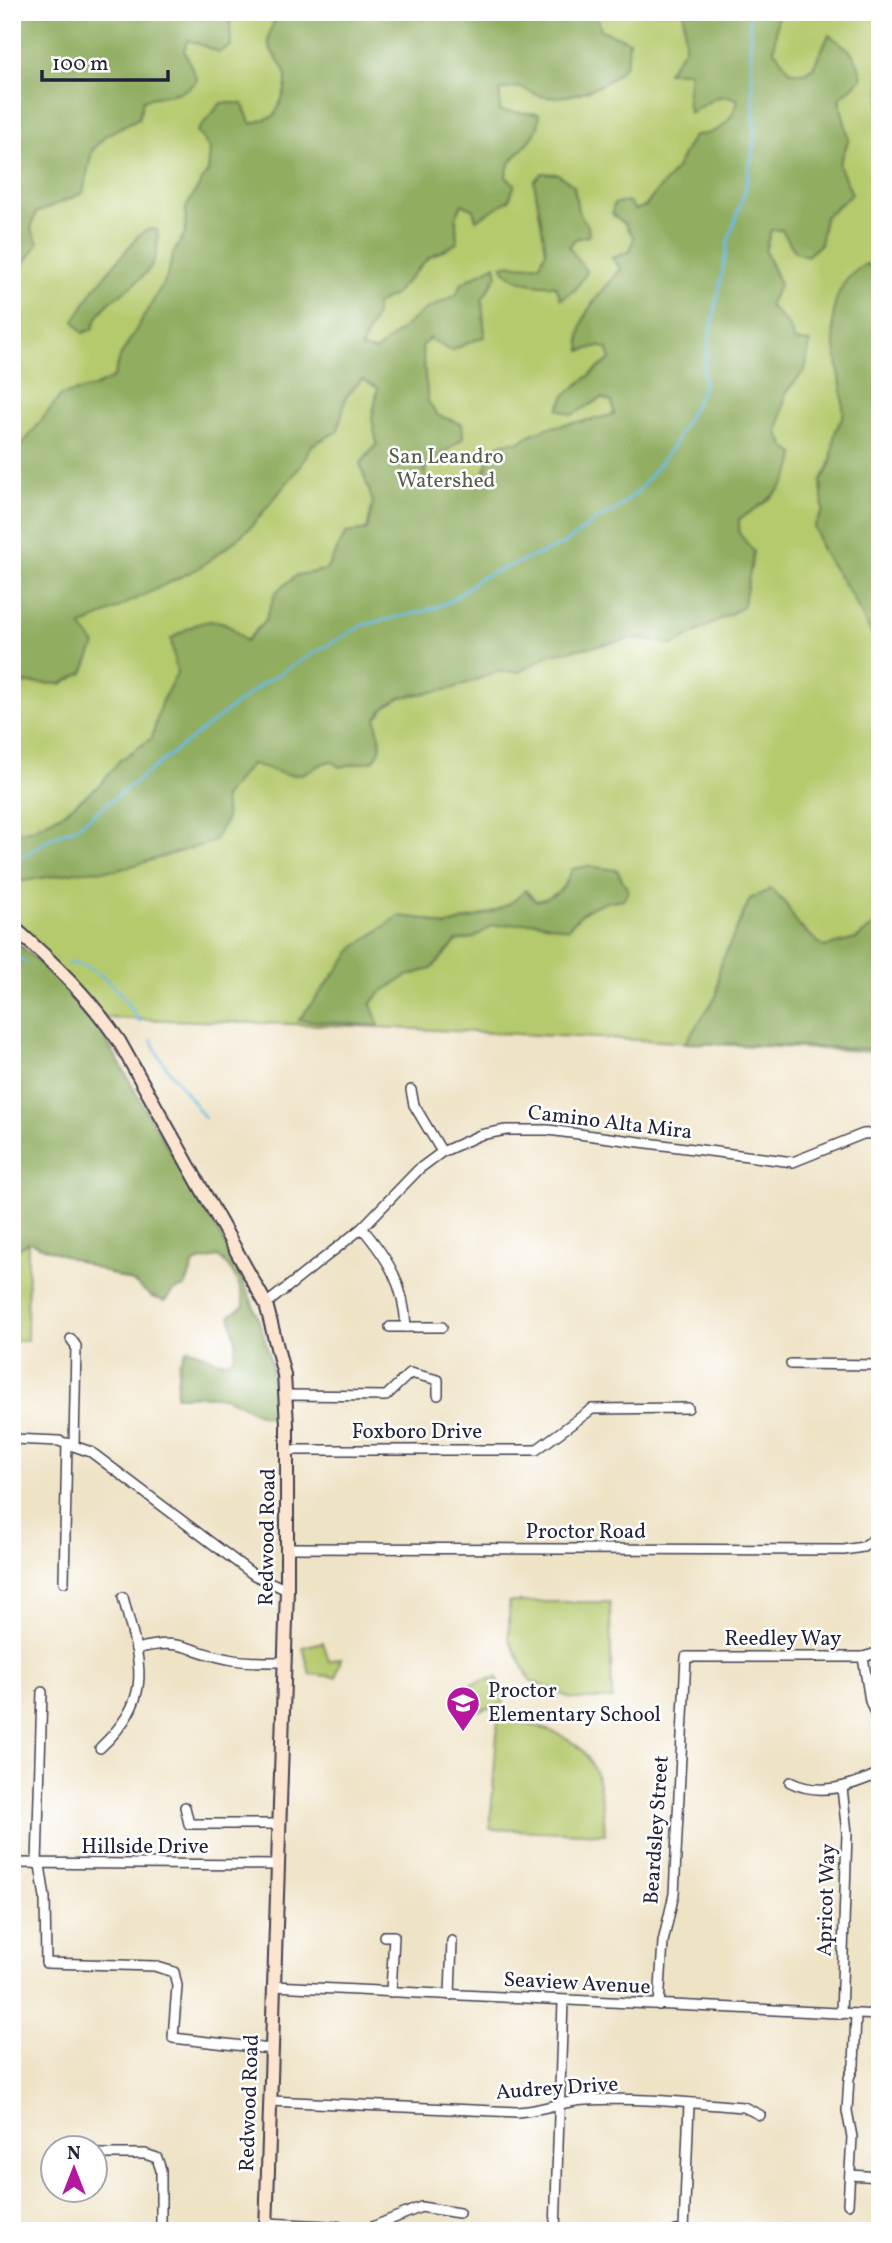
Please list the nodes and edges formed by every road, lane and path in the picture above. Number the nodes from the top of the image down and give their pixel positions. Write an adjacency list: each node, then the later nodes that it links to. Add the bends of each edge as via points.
1 (12, 926): 6 (main road, Redwood Road, via 58,967 120,1041)
2 (411, 1090): 4 (street, via 414,1105)
3 (880, 1133): 4 (street, Camino Alta Mira, via 863,1134 793,1161 524,1129 480,1135)
4 (442, 1152): 5 (street, Camino Alta Mira, via 412,1175)
5 (362, 1228): 6 (street, Camino Alta Mira); 8 (street, via 398,1278)
6 (267, 1304): 13 (main road, Redwood Road)
7 (390, 1327): 8 (street)
8 (406, 1327): 9 (street)
9 (442, 1327)
10 (71, 1339): 17 (street, via 76,1346)
11 (791, 1364): 12 (street)
12 (880, 1365)
13 (286, 1395): 14 (street, via 386,1396 410,1373 438,1380); 18 (main road, Redwood Road)
14 (438, 1395)
15 (688, 1408): 18 (street, Foxboro Drive, via 592,1409 536,1450)
16 (12, 1439): 17 (street)
17 (70, 1444): 21 (street); 22 (street, via 103,1460 254,1575)
18 (288, 1450): 20 (main road, Redwood Road)
19 (879, 1538): 20 (street, Proctor Road, via 844,1550)
20 (288, 1548): 22 (main road, Redwood Road)
21 (64, 1582)
22 (287, 1590): 28 (main road, Redwood Road)
23 (122, 1597): 24 (street)
24 (136, 1649): 28 (street, via 180,1644 232,1660); 31 (street, via 139,1679 133,1707 125,1723)
25 (880, 1652): 27 (street, Reedley Way)
26 (686, 1657): 27 (street, Reedley Way); 46 (street, Beardsley Street, via 674,1894 663,1942)
27 (863, 1657): 30 (street, via 870,1701)
28 (284, 1662): 36 (main road, Redwood Road)
29 (42, 1692): 38 (street)
30 (880, 1726)
31 (100, 1748)
32 (880, 1773): 34 (street)
33 (790, 1782): 34 (street, via 816,1790)
34 (842, 1787): 47 (street, Apricot Way, via 847,1833)
35 (186, 1807): 36 (street, via 189,1824)
36 (279, 1824): 39 (main road, Redwood Road)
37 (12, 1863): 38 (street, Hillside Drive)
38 (39, 1865): 39 (street, Hillside Drive); 50 (street, via 45,1898 46,1963 154,1966 174,1972 173,2038)
39 (278, 1865): 42 (main road, Redwood Road)
40 (384, 1936): 43 (street, via 394,1937)
41 (452, 1941): 44 (street)
42 (274, 1986): 43 (street, Seaview Avenue); 50 (main road, Redwood Road)
43 (391, 1992): 44 (street, Seaview Avenue)
44 (450, 1995): 45 (street, Seaview Avenue)
45 (563, 2001): 46 (street, Seaview Avenue); 53 (street)
46 (659, 2005): 47 (street, Seaview Avenue)
47 (841, 2014): 48 (street, Seaview Avenue)
48 (856, 2014): 49 (street, Seaview Avenue); 56 (street, via 847,2111 852,2137)
49 (880, 2015)
50 (271, 2049): 51 (main road, Redwood Road)
51 (270, 2101): 53 (street, Audrey Drive, via 517,2112); 60 (main road, Redwood Road)
52 (689, 2104): 53 (street, Audrey Drive, via 589,2100); 54 (street, Audrey Drive, via 744,2107); 63 (street, via 684,2230)
53 (559, 2106): 62 (street)
54 (760, 2115)
55 (108, 2154): 61 (street, via 157,2158)
56 (850, 2175): 57 (street); 58 (street)
57 (880, 2177)
58 (849, 2204)
59 (459, 2213): 60 (street, via 421,2207 370,2228)
60 (266, 2227)
61 (161, 2231)
62 (555, 2231)
63 (676, 2231)

